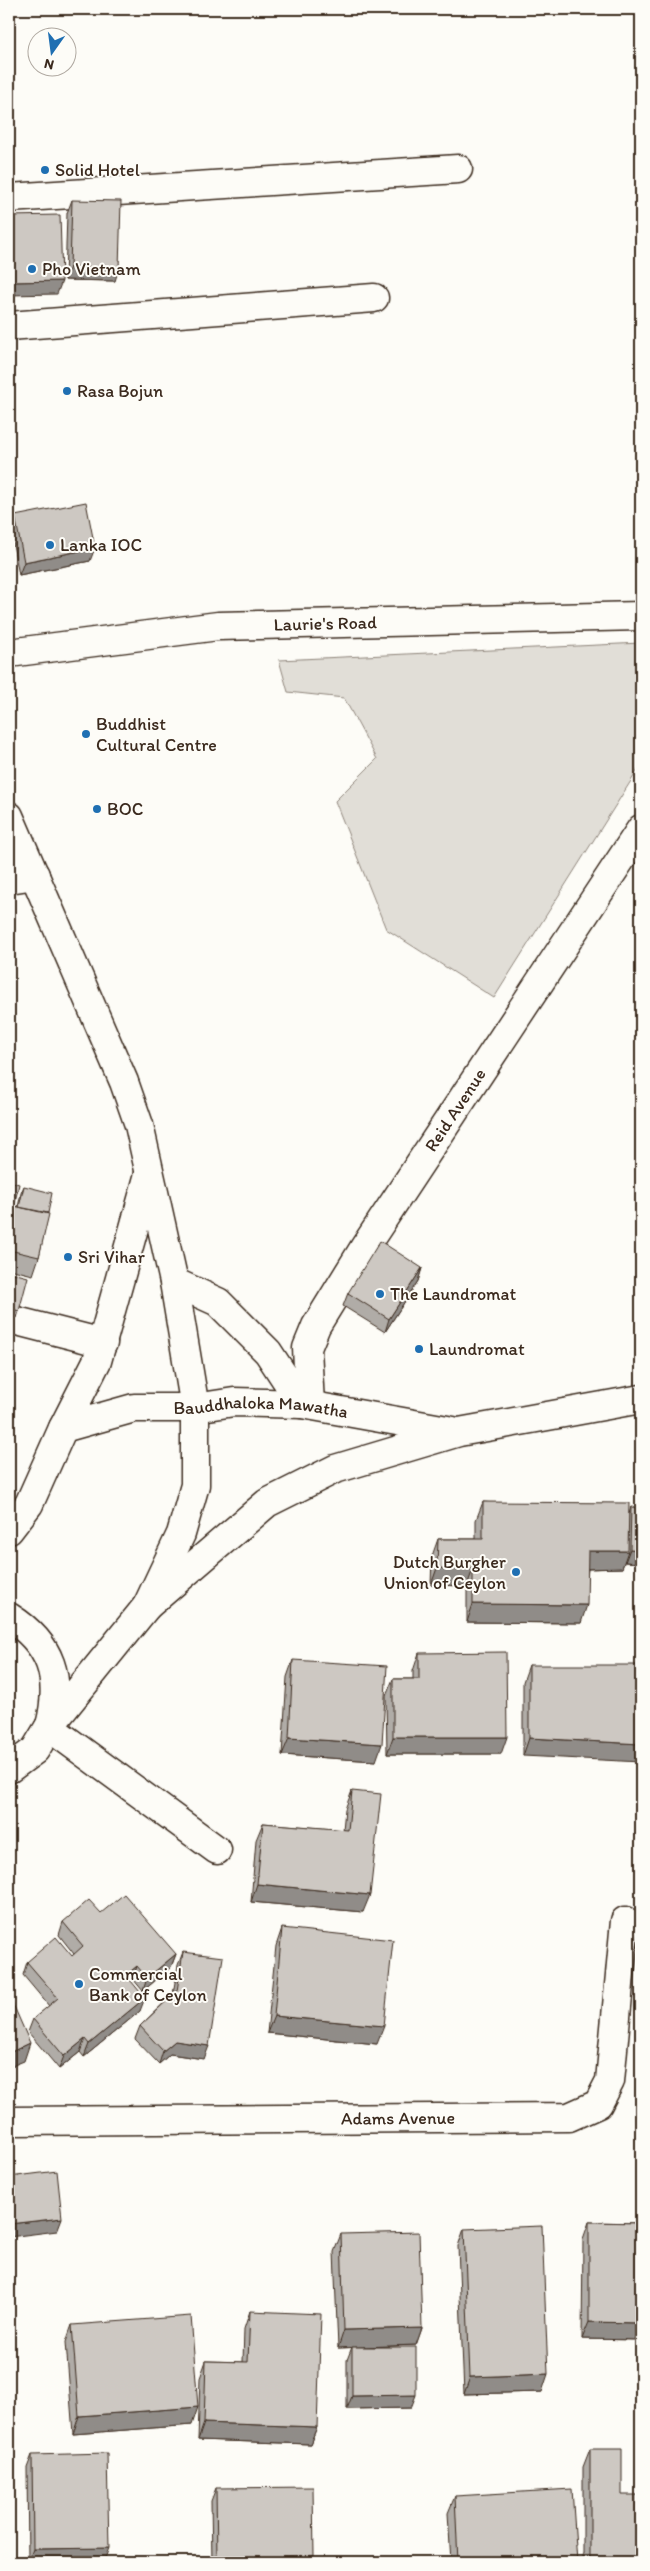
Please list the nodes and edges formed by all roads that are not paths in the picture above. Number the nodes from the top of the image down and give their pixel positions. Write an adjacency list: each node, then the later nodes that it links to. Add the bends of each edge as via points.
1 (458, 169): 2 (main road)
2 (9, 198)
3 (374, 298): 4 (main road)
4 (9, 326)
5 (641, 616): 6 (main road, Laurie's Road, via 218,626)
6 (9, 653)
7 (9, 816): 9 (main road)
8 (641, 829): 15 (main road, Reid Avenue, via 364,1248 316,1326 307,1348)
9 (22, 877): 10 (main road, via 124,1082)
10 (150, 1169): 11 (main road); 13 (main road)
11 (174, 1282): 15 (main road, via 218,1302 268,1352); 16 (main road)
12 (9, 1319): 13 (main road)
13 (103, 1343): 17 (main road)
14 (641, 1399): 18 (main road, Bauddhaloka Mawatha)
15 (306, 1404): 16 (main road, Bauddhaloka Mawatha, via 234,1402); 18 (main road, Bauddhaloka Mawatha)
16 (195, 1408): 17 (main road, Bauddhaloka Mawatha, via 134,1408); 20 (main road, via 195,1485 181,1534)
17 (63, 1428): 19 (main road, via 29,1504)
18 (459, 1432): 20 (main road, Bauddhaloka Mawatha, via 334,1469 267,1503)
19 (9, 1530)
20 (147, 1606): 22 (main road)
21 (9, 1617): 22 (main road, via 26,1628 43,1649 54,1674 56,1701)
22 (49, 1727): 23 (main road, via 35,1750); 24 (main road)
23 (11, 1769)
24 (217, 1850)
25 (625, 1922): 26 (main road, Adams Avenue, via 610,2081 598,2104 569,2117)
26 (9, 2121)

